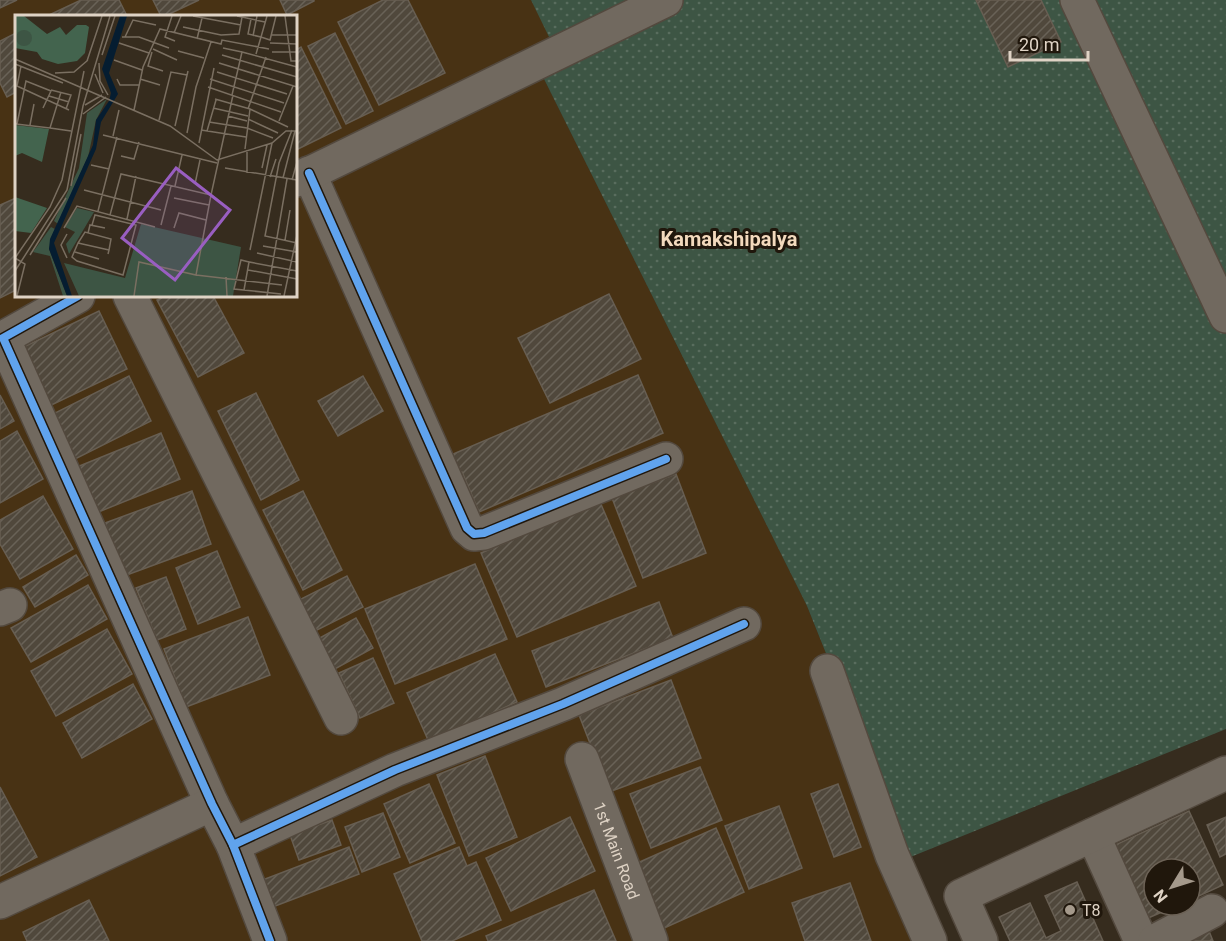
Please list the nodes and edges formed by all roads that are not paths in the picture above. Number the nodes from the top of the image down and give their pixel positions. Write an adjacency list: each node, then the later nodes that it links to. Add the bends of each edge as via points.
1 (666, 0): 3 (street)
2 (1077, 0): 6 (street)
3 (302, 177): 8 (street, via 467,528 474,534)
4 (76, 297): 7 (street)
5 (130, 297): 11 (street)
6 (1226, 316)
7 (2, 339): 14 (street)
8 (666, 459)
9 (744, 624): 16 (street, via 563,704 395,770)
10 (827, 671): 21 (street, via 892,855)
11 (341, 718)
12 (582, 759): 20 (street, 1st Main Road)
13 (1226, 773): 15 (street)
14 (212, 804): 16 (street); 17 (street)
15 (1093, 835): 22 (street, via 961,896); 23 (street)
16 (233, 845): 19 (street)
17 (0, 902)
18 (1212, 911): 24 (street)
19 (270, 941)
20 (651, 941)
21 (930, 941)
22 (981, 941)
23 (1141, 941)
24 (1155, 941)

